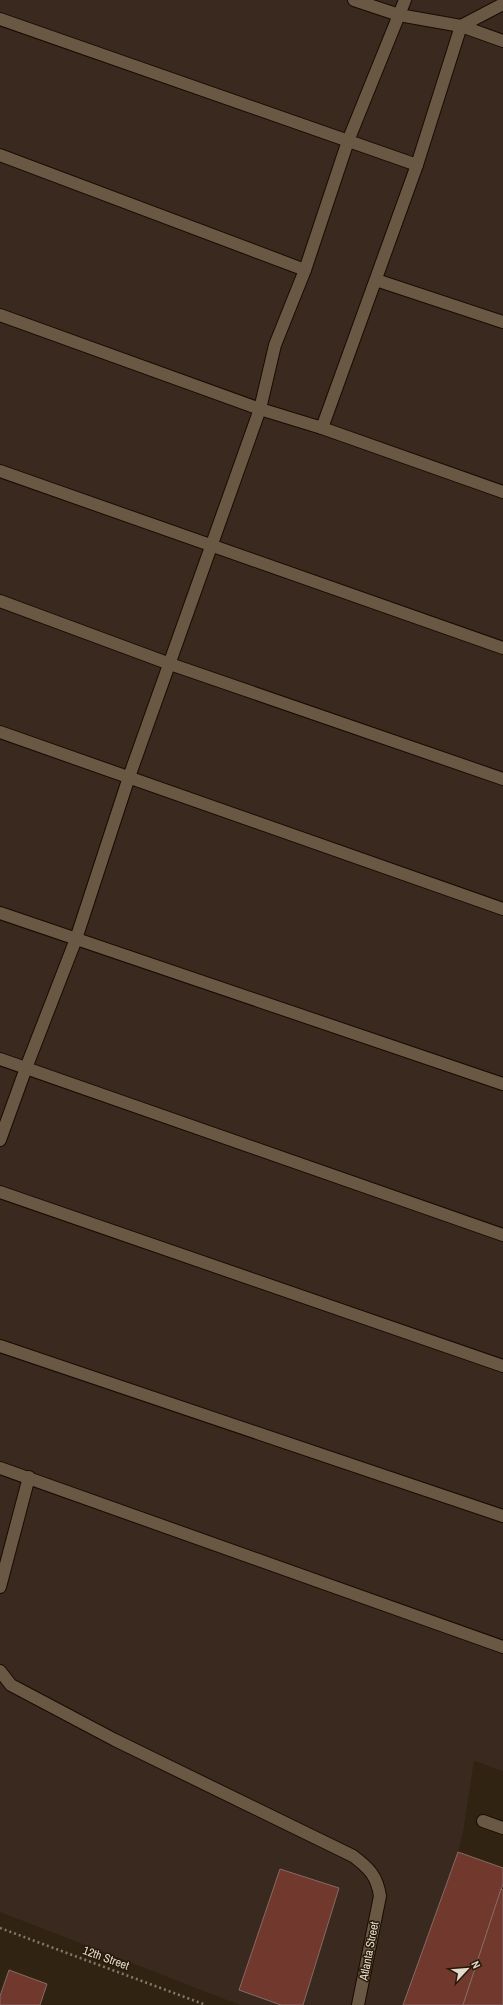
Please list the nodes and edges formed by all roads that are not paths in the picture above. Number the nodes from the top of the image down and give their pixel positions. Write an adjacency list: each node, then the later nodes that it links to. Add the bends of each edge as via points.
1 (354, 0): 4 (street)
2 (405, 0): 4 (street)
3 (503, 4): 6 (street)
4 (399, 15): 6 (street); 8 (street)
5 (0, 19): 8 (street)
6 (461, 26): 7 (street); 10 (street)
7 (503, 41)
8 (348, 141): 10 (street); 11 (street)
9 (0, 155): 11 (street)
10 (417, 165): 12 (street)
11 (305, 270): 15 (street, via 275,346)
12 (376, 280): 14 (street); 16 (street)
13 (0, 315): 15 (street)
14 (503, 322)
15 (260, 409): 16 (street); 19 (street)
16 (322, 428): 18 (street)
17 (0, 471): 19 (street)
18 (503, 492)
19 (210, 545): 21 (street); 22 (street)
20 (0, 601): 22 (street)
21 (503, 648)
22 (170, 664): 24 (street); 25 (street)
23 (0, 732): 24 (street)
24 (129, 777): 26 (street); 28 (street)
25 (503, 779)
26 (503, 909)
27 (0, 912): 28 (street)
28 (76, 939): 30 (street); 31 (street)
29 (0, 1059): 30 (street)
30 (26, 1068): 32 (street); 34 (street)
31 (503, 1084)
32 (0, 1140)
33 (0, 1192): 36 (street)
34 (503, 1235)
35 (0, 1346): 39 (street)
36 (503, 1366)
37 (0, 1468): 38 (street)
38 (28, 1477): 40 (street); 41 (street)
39 (503, 1516)
40 (0, 1587)
41 (503, 1647)
42 (0, 1671): 45 (street, Atlanta Street, via 11,1685 115,1740 365,1864 378,1883 380,1896)
43 (483, 1821): 44 (street)
44 (503, 1828)
45 (358, 2005)

